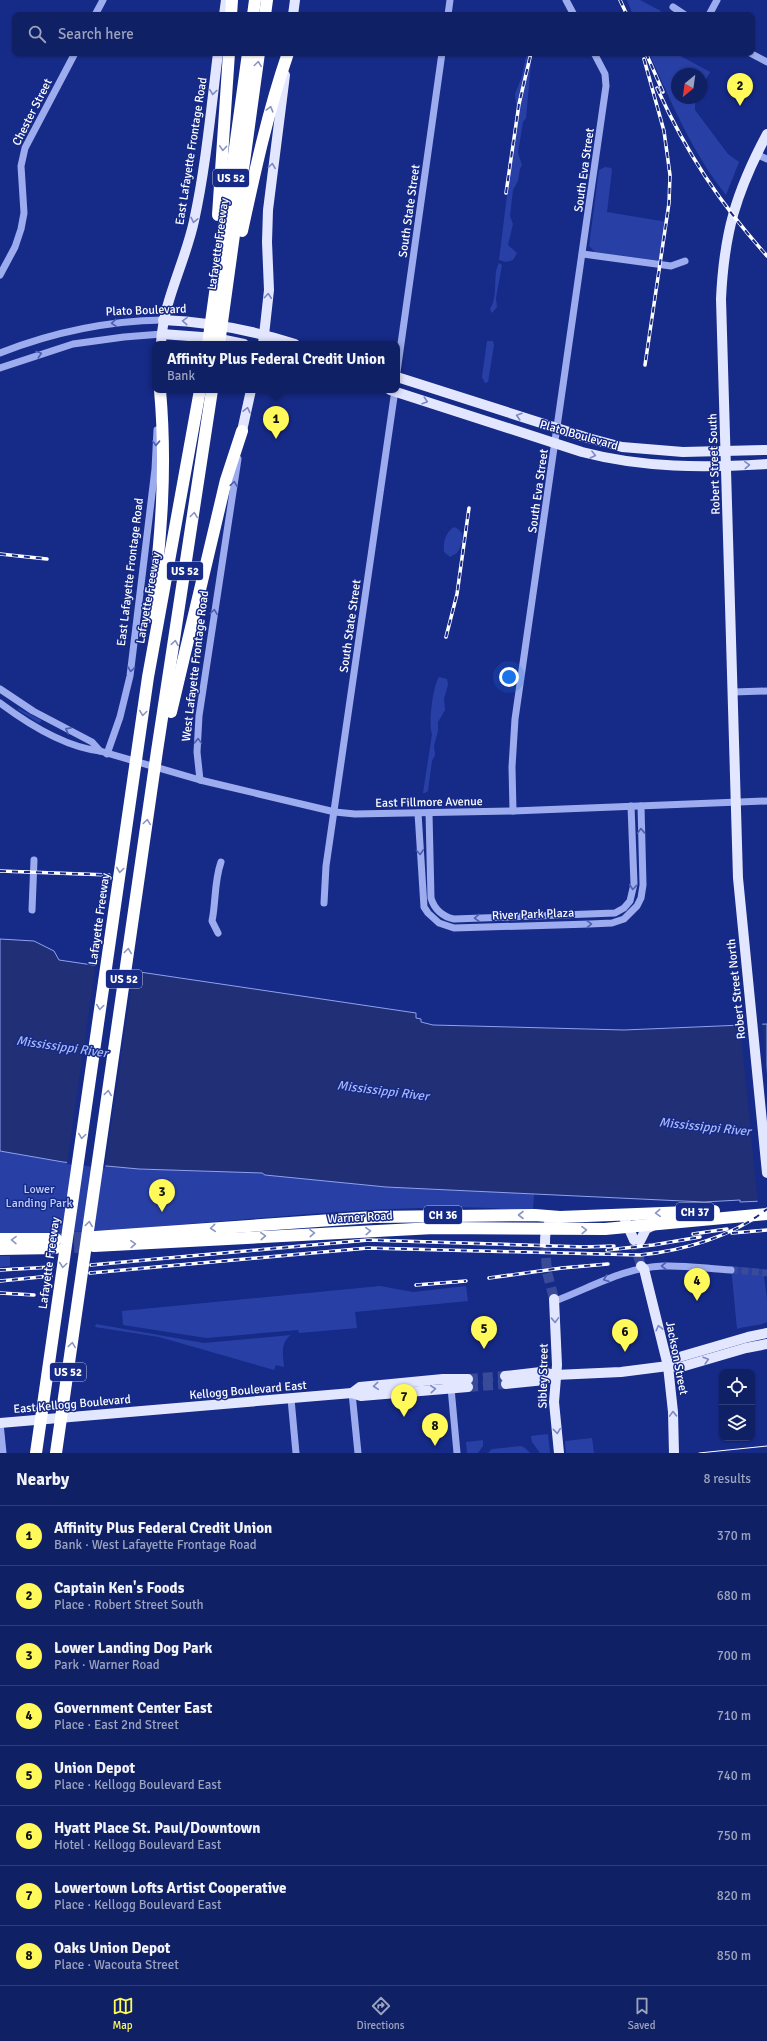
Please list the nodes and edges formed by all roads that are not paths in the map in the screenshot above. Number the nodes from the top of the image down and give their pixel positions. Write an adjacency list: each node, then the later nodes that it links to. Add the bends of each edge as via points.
1 (103, 0): 11 (street)
2 (226, 0): 12 (main road)
3 (232, 0): 13 (highway)
4 (255, 0): 14 (highway)
5 (267, 0): 15 (highway)
6 (294, 0): 16 (main road)
7 (450, 0): 17 (street)
8 (566, 0): 18 (street)
9 (717, 0): 20 (street)
10 (673, 7): 19 (street)
11 (97, 12)
12 (224, 12)
13 (231, 12)
14 (253, 12)
15 (265, 12)
16 (293, 12)
17 (448, 12)
18 (572, 12)
19 (680, 12)
20 (711, 12)
21 (73, 56): 37 (street, Chester Street, via 25,148 21,166 24,213 21,229 15,247)
22 (218, 56): 39 (main road, East Lafayette Frontage Road, one-way to 39, via 194,222)
23 (229, 56): 38 (highway, one-way to 38)
24 (248, 56): 38 (highway, Lafayette Freeway / US 52)
25 (259, 56): 38 (highway, Lafayette Freeway / US 52, one-way to 25)
26 (287, 56): 38 (highway, one-way to 26, via 237,252 258,155)
27 (288, 56): 41 (main road, one-way to 27, via 269,290 266,242 268,210)
28 (442, 56): 46 (street, South State Street)
29 (595, 56): 35 (street, South Eva Street, via 606,80)
30 (755, 56): 31 (street)
31 (767, 62)
32 (767, 134): 33 (main road, Robert Street South)
33 (756, 154): 34 (street); 61 (main road, Robert Street South, via 746,173 726,242 721,299)
34 (767, 158)
35 (583, 254): 36 (street, via 671,266); 57 (street, South Eva Street)
36 (685, 260)
37 (0, 274)
38 (220, 299): 42 (highway, Lafayette Freeway / US 52); 43 (highway, Lafayette Freeway / US 52)
39 (163, 320): 40 (main road, East Lafayette Frontage Road); 41 (main road, Plato Boulevard, one-way to 39, via 204,323); 47 (street, Plato Boulevard, one-way to 47, via 103,324 74,329)
40 (162, 339): 44 (main road, Plato Boulevard, via 188,335); 48 (street, Plato Boulevard, one-way to 40, via 73,344 124,336)
41 (264, 339): 45 (main road, Plato Boulevard)
42 (209, 341)
43 (218, 341)
44 (225, 341)
45 (276, 341)
46 (400, 351)
47 (0, 353)
48 (1, 366)
49 (400, 378): 57 (main road, Plato Boulevard, one-way to 49)
50 (400, 392): 59 (main road, Plato Boulevard, one-way to 59)
51 (159, 393): 64 (highway, via 164,437 164,498 149,640)
52 (159, 393): 70 (street, East Lafayette Frontage Road, one-way to 70, via 155,469 130,676 120,717)
53 (199, 393): 64 (highway, Lafayette Freeway / US 52)
54 (212, 393): 69 (highway, US 52, one-way to 54)
55 (250, 393): 58 (main road, West Lafayette Frontage Road, one-way to 55)
56 (393, 393): 77 (street, South State Street)
57 (556, 428): 59 (street, South Eva Street); 61 (main road, Plato Boulevard, via 622,446 674,452)
58 (242, 431): 69 (highway, via 226,480); 71 (street, West Lafayette Frontage Road, one-way to 58, via 197,752 199,716)
59 (556, 443): 63 (main road, Plato Boulevard, one-way to 63, via 582,452 624,461 662,466); 76 (street, South Eva Street, via 515,719)
60 (767, 450): 61 (main road, Plato Boulevard)
61 (726, 452): 63 (main road, Robert Street South)
62 (767, 464): 63 (main road, Plato Boulevard, one-way to 62)
63 (727, 466): 67 (main road, Robert Street South)
64 (148, 677): 111 (highway, Lafayette Freeway / US 52, one-way to 111)
65 (0, 689): 70 (street, East Fillmore Avenue, one-way to 65, via 92,742 33,711)
66 (767, 691): 67 (street)
67 (733, 692): 73 (main road, Robert Street South)
68 (0, 703): 70 (street, East Fillmore Avenue, via 48,733 73,745)
69 (159, 751): 112 (highway, US 52, one-way to 69)
70 (104, 753): 71 (street, East Fillmore Avenue)
71 (200, 780): 77 (street, East Fillmore Avenue)
72 (767, 801): 73 (street, East Fillmore Avenue)
73 (736, 802): 75 (street, East Fillmore Avenue); 85 (main road, Robert Street North, via 739,891)
74 (631, 806): 75 (street, East Fillmore Avenue); 76 (street, East Fillmore Avenue); 79 (street, River Park Plaza, one-way to 79, via 633,895 624,908 615,913 590,915 454,919 444,916 435,908 431,898)
75 (641, 806): 78 (street, River Park Plaza, one-way to 75, via 422,899 428,913 439,923 454,928 597,924 624,919 641,898)
76 (513, 811): 79 (street, East Fillmore Avenue)
77 (335, 812): 78 (street, East Fillmore Avenue); 82 (street, South State Street, via 326,866)
78 (418, 813): 79 (street, East Fillmore Avenue)
79 (429, 813)
80 (34, 860): 83 (street)
81 (221, 862): 84 (street, via 216,875 212,922)
82 (324, 903)
83 (32, 910)
84 (218, 933)
85 (767, 1173)
86 (767, 1206): 88 (highway, CH 37, one-way to 88)
87 (767, 1214): 90 (highway, CH 37)
88 (623, 1215): 89 (highway, Warner Road / CH 37); 91 (main road)
89 (560, 1217): 92 (main road, via 552,1220); 92 (highway, Warner Road / CH 36, one-way to 92, via 374,1217 94,1242 434,1228)
90 (656, 1224): 91 (highway, CH 37); 91 (main road, via 646,1229 637,1240)
91 (629, 1228): 92 (highway, Warner Road / CH 37, one-way to 91)
92 (545, 1229): 94 (main road)
93 (0, 1239): 95 (highway, one-way to 93, via 56,1244)
94 (545, 1243)
95 (0, 1249)
96 (643, 1267): 97 (street, one-way to 96); 98 (street, one-way to 98, via 602,1280); 101 (main road, Jackson Street, one-way to 96)
97 (731, 1270)
98 (554, 1300): 102 (main road, Sibley Street, one-way to 102)
99 (767, 1333): 101 (main road, via 676,1358)
100 (767, 1344): 101 (main road, one-way to 100, via 681,1367)
101 (668, 1366): 102 (main road); 117 (main road, Jackson Street, one-way to 101, via 674,1412)
102 (555, 1375): 104 (main road, via 545,1380); 116 (main road, Sibley Street, one-way to 116, via 554,1402)
103 (443, 1379): 105 (street); 105 (main road, Kellogg Boulevard East, via 468,1383); 106 (main road, Kellogg Boulevard East, one-way to 106, via 360,1387)
104 (505, 1380)
105 (451, 1388): 106 (main road, Kellogg Boulevard East, one-way to 105, via 361,1396); 115 (street)
106 (352, 1394): 107 (main road, Kellogg Boulevard East); 114 (street)
107 (291, 1399): 108 (main road, Kellogg Boulevard East); 113 (street)
108 (145, 1411): 109 (main road, East Kellogg Boulevard)
109 (0, 1423): 110 (street)
110 (3, 1453)
111 (36, 1453)
112 (56, 1453)
113 (296, 1453)
114 (358, 1453)
115 (457, 1453)
116 (559, 1453)
117 (674, 1453)

